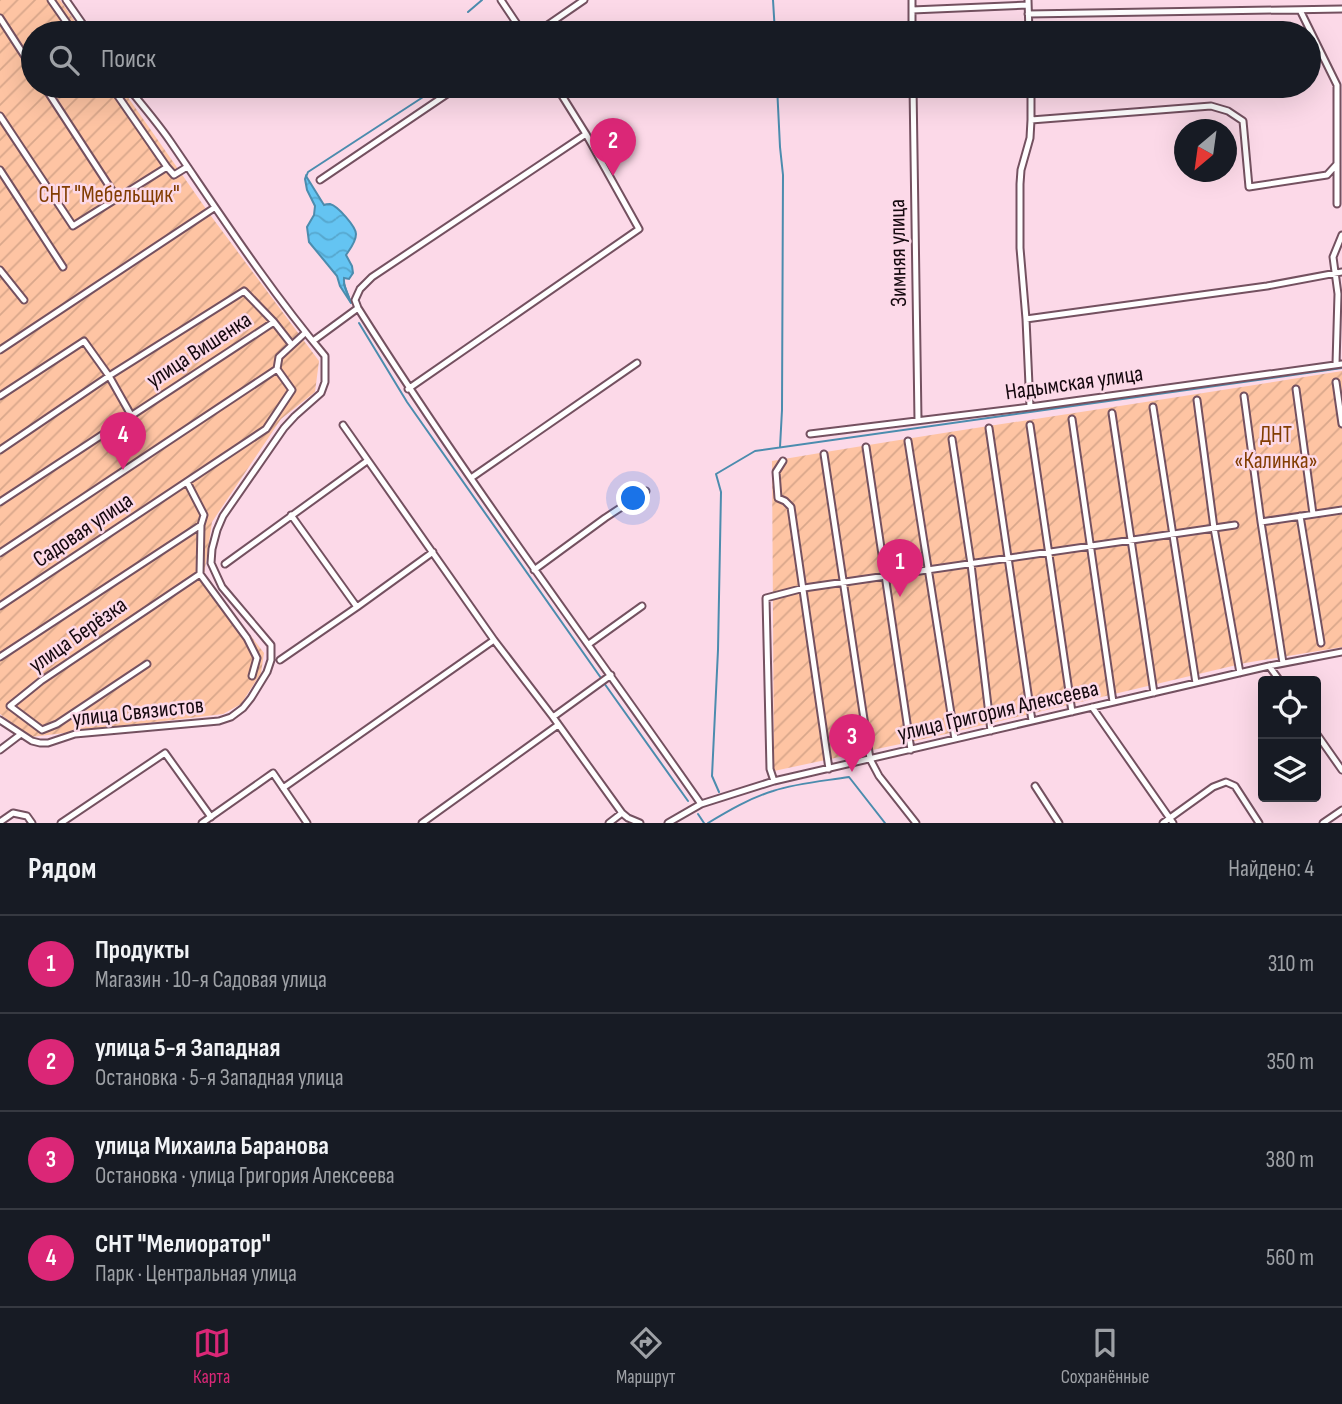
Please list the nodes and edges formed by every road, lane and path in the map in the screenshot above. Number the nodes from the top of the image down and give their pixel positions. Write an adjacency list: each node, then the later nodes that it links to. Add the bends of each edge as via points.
1 (51, 0): 12 (street)
2 (66, 0): 13 (street)
3 (501, 0): 14 (street)
4 (584, 0): 15 (street)
5 (912, 0): 8 (street)
6 (1028, 3): 8 (street); 10 (street)
7 (1342, 9): 9 (street)
8 (912, 10): 16 (street)
9 (1300, 10): 10 (street); 18 (street)
10 (1028, 14): 17 (street)
11 (0, 18): 19 (street)
12 (66, 21)
13 (81, 21)
14 (515, 21)
15 (553, 21)
16 (912, 21)
17 (1028, 21)
18 (1305, 21)
19 (21, 50)
20 (1321, 53): 31 (street, via 1337,85)
21 (52, 98): 36 (street)
22 (119, 98): 32 (street)
23 (136, 98): 33 (street)
24 (441, 98): 35 (street)
25 (564, 98): 30 (street)
26 (913, 98): 67 (street, Зимняя улица)
27 (1031, 98): 29 (street)
28 (0, 116): 36 (street, via 73,226)
29 (1031, 120): 31 (street, via 1211,106 1243,121 1249,187 1327,175); 46 (street, via 1020,184)
30 (586, 134): 45 (street, via 372,278 360,289 355,300); 58 (street, via 639,229)
31 (1337, 164): 37 (street)
32 (167, 167): 33 (street, via 174,175); 36 (street)
33 (187, 167): 38 (street)
34 (0, 170): 40 (street)
35 (320, 180)
36 (117, 198)
37 (1337, 204)
38 (214, 208): 48 (street); 51 (street)
39 (1342, 235): 43 (street, via 1333,257)
40 (63, 267)
41 (0, 270): 44 (street)
42 (1342, 272): 43 (street)
43 (1334, 273): 46 (street); 53 (street)
44 (24, 300)
45 (358, 308): 49 (street); 58 (street)
46 (1026, 320): 62 (street)
47 (274, 322): 50 (street, улица Вишенка); 55 (street, via 244,291); 65 (street, улица Вишенка)
48 (305, 333): 49 (street); 50 (street)
49 (313, 341): 134 (street, улица Связистов, via 325,356 321,393 284,428 224,514 212,548 211,563 222,587 271,645 267,672 251,698 231,717 219,721 75,734 48,743)
50 (292, 345): 54 (street, via 279,357)
51 (0, 350)
52 (637, 363): 80 (street)
53 (1339, 364): 62 (street, Надымская улица)
54 (278, 369): 81 (street, Садовая улица, via 292,390 266,429); 98 (street)
55 (109, 376): 59 (street, via 84,341); 65 (street); 76 (street)
56 (1336, 382): 68 (street)
57 (1296, 388): 85 (street)
58 (408, 389): 80 (street)
59 (0, 396)
60 (1244, 396): 89 (street)
61 (1197, 400): 92 (street)
62 (1030, 407): 67 (street, Надымская улица)
63 (1153, 407): 93 (street)
64 (1112, 413): 94 (street)
65 (131, 415): 83 (street, улица Вишенка)
66 (1072, 419): 95 (street)
67 (918, 420): 72 (street, Надымская улица)
68 (1342, 424)
69 (343, 425): 78 (street)
70 (1030, 425): 97 (street)
71 (989, 428): 99 (street)
72 (810, 434)
73 (952, 439): 101 (street)
74 (908, 441): 103 (street)
75 (866, 447): 105 (street)
76 (0, 450)
77 (824, 454): 106 (street)
78 (368, 461): 86 (street); 96 (street)
79 (783, 461): 107 (street, via 776,472 778,498 791,507)
80 (471, 478): 102 (street)
81 (187, 482): 90 (street, via 204,515); 108 (street, Садовая улица)
82 (646, 491): 102 (street)
83 (0, 502)
84 (1341, 510): 85 (street); 88 (street)
85 (1313, 514): 87 (street)
86 (291, 515): 100 (street); 110 (street)
87 (1300, 516): 89 (street); 112 (street)
88 (1342, 518)
89 (1261, 522): 117 (street)
90 (201, 525): 104 (street); 115 (street)
91 (1236, 525): 92 (street)
92 (1214, 528): 93 (street); 120 (street)
93 (1172, 534): 94 (street); 124 (street)
94 (1130, 541): 95 (street); 125 (street)
95 (1091, 546): 97 (street); 126 (street)
96 (433, 552): 110 (street); 111 (street)
97 (1050, 552): 99 (street); 128 (street)
98 (0, 553)
99 (1009, 558): 101 (street); 131 (street)
100 (225, 564)
101 (971, 565): 103 (street); 133 (street)
102 (534, 570): 113 (street)
103 (927, 570): 105 (street); 135 (street)
104 (200, 574): 118 (street, улица Берёзка, via 10,706 42,730); 122 (street, via 247,638 257,658)
105 (885, 576): 106 (street); 138 (street)
106 (844, 582): 107 (street); 139 (street)
107 (804, 588): 140 (street); 142 (street, via 766,598)
108 (0, 606)
109 (642, 606): 113 (street)
110 (357, 607): 116 (street)
111 (494, 640): 129 (street); 144 (street)
112 (1321, 643)
113 (589, 644): 121 (street)
114 (1342, 652): 117 (street, улица Григория Алексеева)
115 (0, 657)
116 (280, 660)
117 (1283, 663): 119 (street, улица Григория Алексеева)
118 (147, 664)
119 (1269, 666): 120 (street, улица Григория Алексеева); 123 (street)
120 (1240, 673): 124 (street, улица Григория Алексеева)
121 (611, 675): 129 (street); 145 (street)
122 (252, 676)
123 (1276, 676)
124 (1196, 683): 125 (street, улица Григория Алексеева)
125 (1154, 693): 126 (street, улица Григория Алексеева)
126 (1113, 702): 127 (street, улица Григория Алексеева)
127 (1092, 707): 128 (street, улица Григория Алексеева); 149 (street)
128 (1072, 712): 131 (street, улица Григория Алексеева)
129 (553, 718): 132 (street)
130 (0, 720): 134 (street, улица Связистов)
131 (1032, 721): 133 (street, улица Григория Алексеева)
132 (558, 725): 147 (street); 156 (street)
133 (991, 731): 135 (street, улица Григория Алексеева)
134 (21, 734): 137 (street)
135 (955, 739): 138 (street, улица Григория Алексеева)
136 (1320, 739): 141 (street)
137 (0, 750)
138 (911, 750): 139 (street, улица Григория Алексеева)
139 (870, 759): 140 (street, улица Григория Алексеева); 159 (street)
140 (829, 769): 142 (street, улица Григория Алексеева)
141 (1342, 771)
142 (774, 782): 145 (street, улица Григория Алексеева)
143 (1035, 786): 160 (street)
144 (283, 788): 148 (street, via 273,773); 155 (street)
145 (701, 804): 151 (street, улица Григория Алексеева)
146 (1342, 810): 163 (street)
147 (622, 813): 157 (street); 158 (street)
148 (211, 817): 153 (street, via 165,753); 154 (street)
149 (1171, 820): 161 (street); 162 (street, via 1226,782 1235,786)
150 (0, 822): 152 (street, via 13,813 27,816)
151 (672, 822)
152 (32, 823)
153 (61, 823)
154 (202, 823)
155 (307, 823)
156 (422, 823)
157 (609, 823)
158 (640, 823)
159 (916, 823)
160 (1059, 823)
161 (1163, 823)
162 (1259, 823)
163 (1323, 823)

